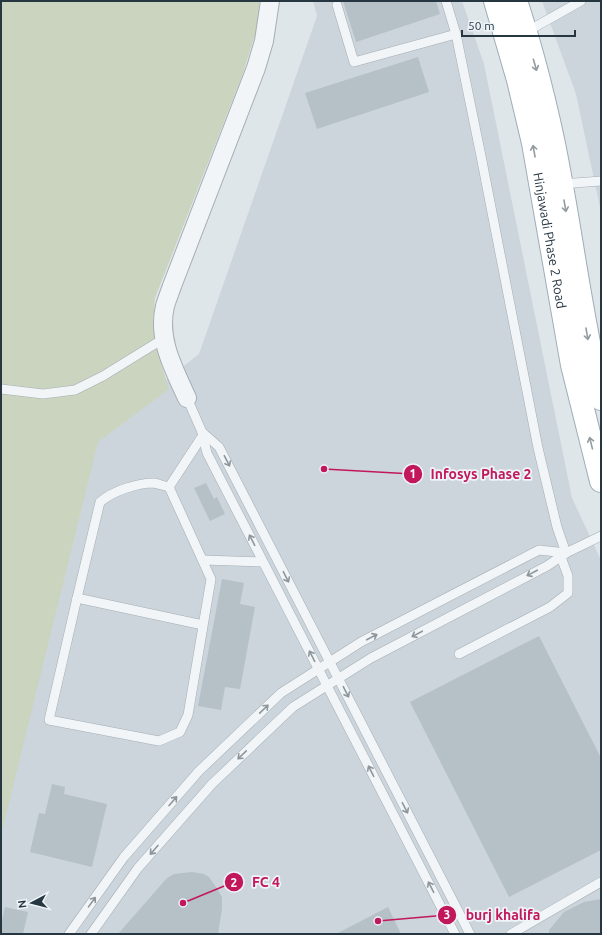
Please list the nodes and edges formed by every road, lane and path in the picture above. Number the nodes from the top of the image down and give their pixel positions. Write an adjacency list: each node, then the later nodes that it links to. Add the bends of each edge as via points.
1 (270, 1): 11 (street, via 264,41 256,68 165,307)
2 (446, 1): 8 (lane)
3 (495, 1): 16 (main road, Hinjawadi Phase 2 Road, one-way to 3, via 572,365 533,143)
4 (516, 1): 7 (main road, Hinjawadi Phase 2 Road)
5 (581, 1): 7 (lane)
6 (337, 5): 8 (lane, via 354,62)
7 (526, 32): 10 (main road, Hinjawadi Phase 2 Road, one-way to 10, via 553,139)
8 (456, 34): 19 (lane, via 538,448)
9 (601, 181): 10 (lane)
10 (561, 184): 14 (main road, Hinjawadi Phase 2 Road, one-way to 14)
11 (164, 339): 12 (lane, via 75,390 43,394); 13 (street, via 171,364)
12 (1, 389)
13 (187, 398): 15 (lane)
14 (601, 399)
15 (202, 433): 17 (lane); 21 (lane, one-way to 15, via 207,454); 25 (lane, one-way to 25, via 219,447)
16 (601, 481)
17 (169, 487): 20 (lane); 22 (lane, via 143,484 123,489 100,502)
18 (601, 536): 19 (lane)
19 (563, 555): 24 (lane, via 568,576 568,593 550,607); 25 (lane, one-way to 19, via 361,642 539,550); 27 (lane, one-way to 27)
20 (202, 560): 21 (lane); 23 (lane, via 211,579)
21 (263, 562): 26 (lane, one-way to 21)
22 (77, 598): 23 (lane); 23 (lane, via 49,720 159,741 180,732 188,715)
23 (203, 625)
24 (459, 654)
25 (330, 662): 26 (lane); 27 (lane)
26 (318, 669): 28 (lane); 30 (lane, one-way to 26, via 124,857 199,771 281,692)
27 (338, 678): 28 (lane); 33 (lane, one-way to 33)
28 (327, 685): 31 (lane, one-way to 31, via 293,706 212,784 138,868); 32 (lane, one-way to 28)
29 (601, 882): 34 (lane)
30 (69, 934)
31 (91, 934)
32 (455, 934)
33 (470, 934)
34 (511, 934)

